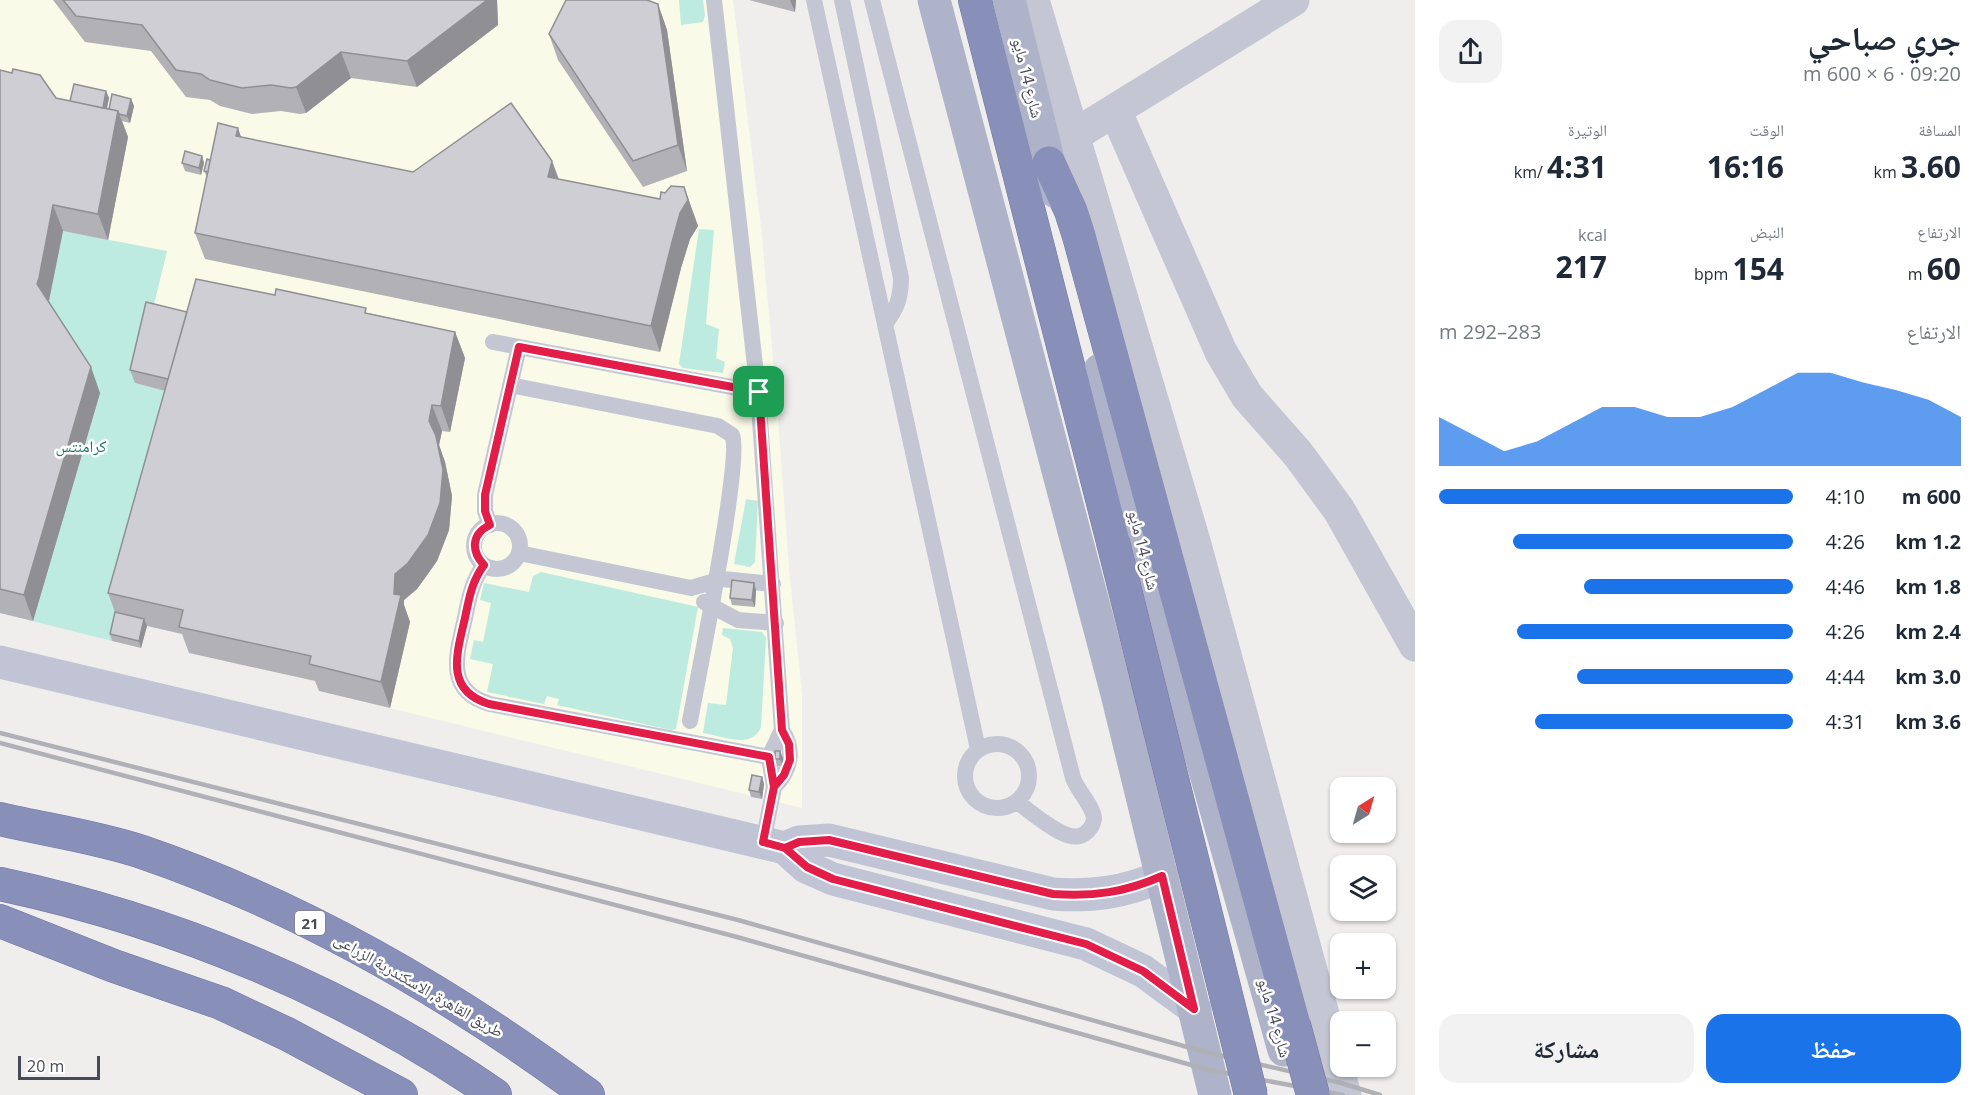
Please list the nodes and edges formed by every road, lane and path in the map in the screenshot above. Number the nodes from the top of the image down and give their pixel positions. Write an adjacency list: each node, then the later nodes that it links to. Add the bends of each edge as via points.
1 (714, 0): 17 (lane)
2 (814, 0): 13 (lane)
3 (842, 0): 13 (lane, via 901,278 901,295)
4 (872, 0): 35 (lane, via 1073,778 1094,819 1090,831 1080,838 1067,837)
5 (934, 0): 24 (main road)
6 (975, 0): 48 (highway, bridge)
7 (1009, 0): 12 (main road, شارع 14 مايو)
8 (1033, 0): 11 (street)
9 (1293, 0): 10 (street)
10 (1115, 110): 11 (street); 28 (street, via 1221,352 1247,396 1340,510)
11 (1073, 136): 51 (street, via 1194,541)
12 (1049, 163): 22 (main road, شارع 14 مايو); 50 (highway, bridge, via 1079,236)
13 (885, 324): 32 (lane)
14 (493, 342): 15 (lane)
15 (519, 347): 16 (lane); 17 (lane)
16 (510, 385): 18 (lane, via 485,495); 21 (lane, via 718,426 729,432 735,448 731,489)
17 (759, 392): 23 (lane)
18 (490, 525): 19 (lane, via 513,530); 20 (lane, via 482,528 474,543)
19 (519, 553): 20 (lane, via 500,569); 25 (lane)
20 (484, 565): 33 (lane, via 472,586 456,657 457,675 473,697 489,704)
21 (714, 580): 23 (lane); 25 (lane); 26 (lane)
22 (1152, 583): 24 (main road, via 1137,601 1115,605 1094,595); 49 (main road, شارع 14 مايو)
23 (773, 584): 27 (lane)
24 (1088, 586): 39 (main road)
25 (691, 588): 26 (lane)
26 (710, 606): 27 (lane, via 738,620); 30 (lane)
27 (776, 623): 31 (lane)
28 (1415, 645)
29 (0, 662): 37 (street)
30 (690, 721)
31 (782, 730): 33 (lane); 34 (lane, via 789,744 790,760)
32 (978, 749): 35 (lane, via 1006,744 1023,757 1030,777); 35 (lane, via 969,760 965,775 976,800 989,807 1004,808)
33 (769, 757): 34 (lane)
34 (774, 787): 37 (lane)
35 (1017, 802)
36 (0, 819): 46 (highway, طريق القاهرة, الاسكندرية الزراعى / 21, via 140,851 261,899 456,1003)
37 (774, 845): 38 (street, via 829,840); 41 (street, via 819,873)
38 (922, 862): 39 (street, via 1053,894 1076,896 1120,891); 41 (street)
39 (1162, 876): 43 (main road)
40 (0, 884): 45 (highway, via 107,912 266,970 398,1036)
41 (910, 898): 43 (street, via 1086,944 1143,971)
42 (0, 921): 44 (highway, via 220,1003)
43 (1194, 1009): 47 (main road)
44 (401, 1095)
45 (495, 1095)
46 (588, 1095)
47 (1215, 1095)
48 (1251, 1095)
49 (1297, 1095)
50 (1314, 1095)
51 (1345, 1095)

